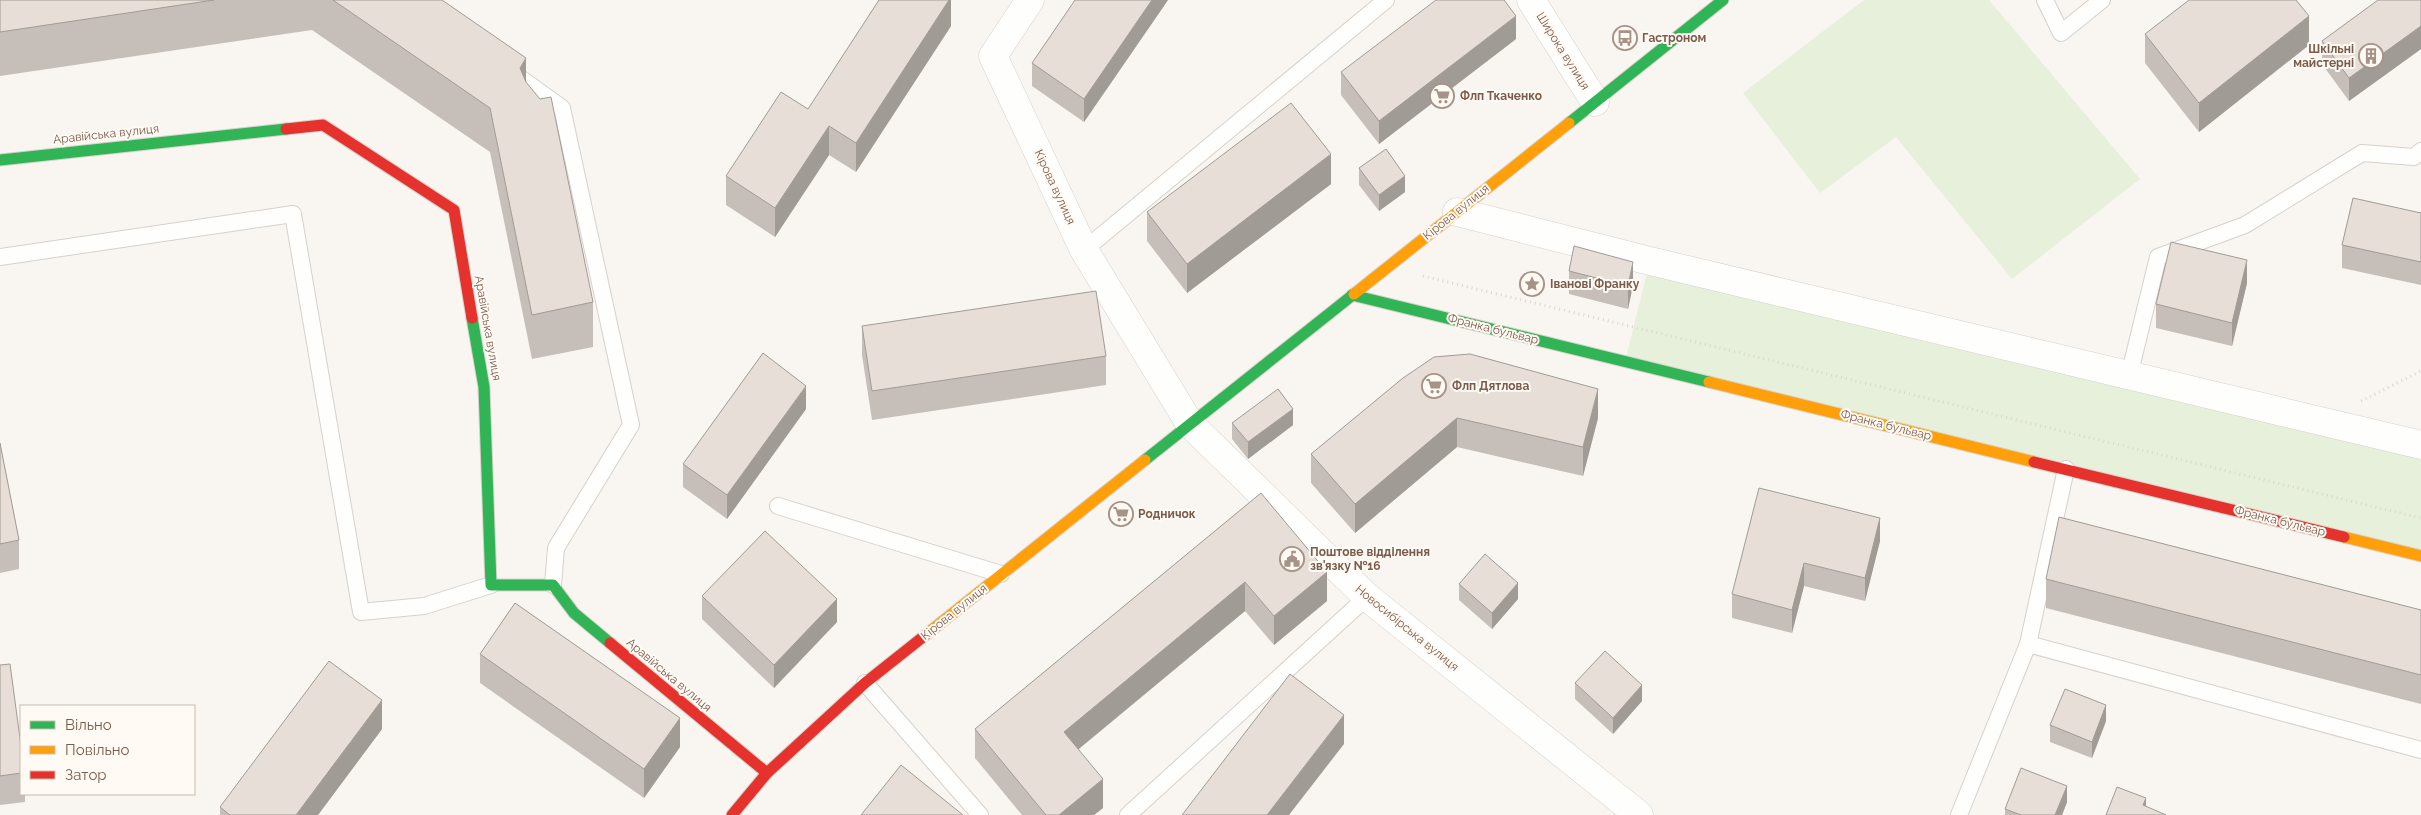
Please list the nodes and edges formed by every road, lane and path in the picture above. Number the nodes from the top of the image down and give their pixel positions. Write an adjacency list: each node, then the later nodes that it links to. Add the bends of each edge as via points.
1 (1030, 0): 12 (street, Кірова вулиця, via 993,56)
2 (1386, 0): 12 (lane)
3 (1531, 0): 8 (street, Широка вулиця)
4 (1723, 0): 8 (street, Кірова вулиця)
5 (2044, 0): 6 (lane, via 2061,33)
6 (2102, 0)
7 (498, 62): 27 (lane, via 562,108 632,425 556,548)
8 (1595, 102): 11 (street, Кірова вулиця)
9 (2421, 151): 17 (lane, via 2414,157 2362,153 2245,225 2158,257)
10 (0, 160): 26 (street, Аравійська вулиця, via 323,125 454,210 484,387)
11 (1456, 212): 14 (street, Кірова вулиця); 17 (street)
12 (1084, 250): 19 (street, Кірова вулиця)
13 (0, 257): 26 (lane, via 293,214 361,612 424,606)
14 (1387, 267): 15 (street, Кірова вулиця); 23 (path)
15 (1352, 295): 19 (street, Кірова вулиця); 21 (street, Франка бульвар)
16 (2421, 371): 18 (path)
17 (2129, 376): 18 (street)
18 (2319, 421): 20 (street)
19 (1190, 424): 25 (street, Кірова вулиця); 28 (street, Новосибірська вулиця)
20 (2421, 445)
21 (2066, 469): 24 (street, Франка бульвар); 29 (lane)
22 (778, 506): 25 (lane)
23 (2421, 518)
24 (2421, 556)
25 (1001, 574): 30 (street, Кірова вулиця)
26 (491, 585): 27 (street)
27 (553, 585): 32 (street, Аравійська вулиця, via 574,613)
28 (1367, 598): 35 (lane); 36 (street, Новосибірська вулиця)
29 (2028, 644): 31 (lane); 37 (lane)
30 (865, 683): 32 (street, Кірова вулиця); 34 (lane)
31 (2421, 750)
32 (767, 773): 33 (street, Кірова вулиця)
33 (732, 815)
34 (980, 815)
35 (1128, 815)
36 (1639, 815)
37 (1959, 815)

